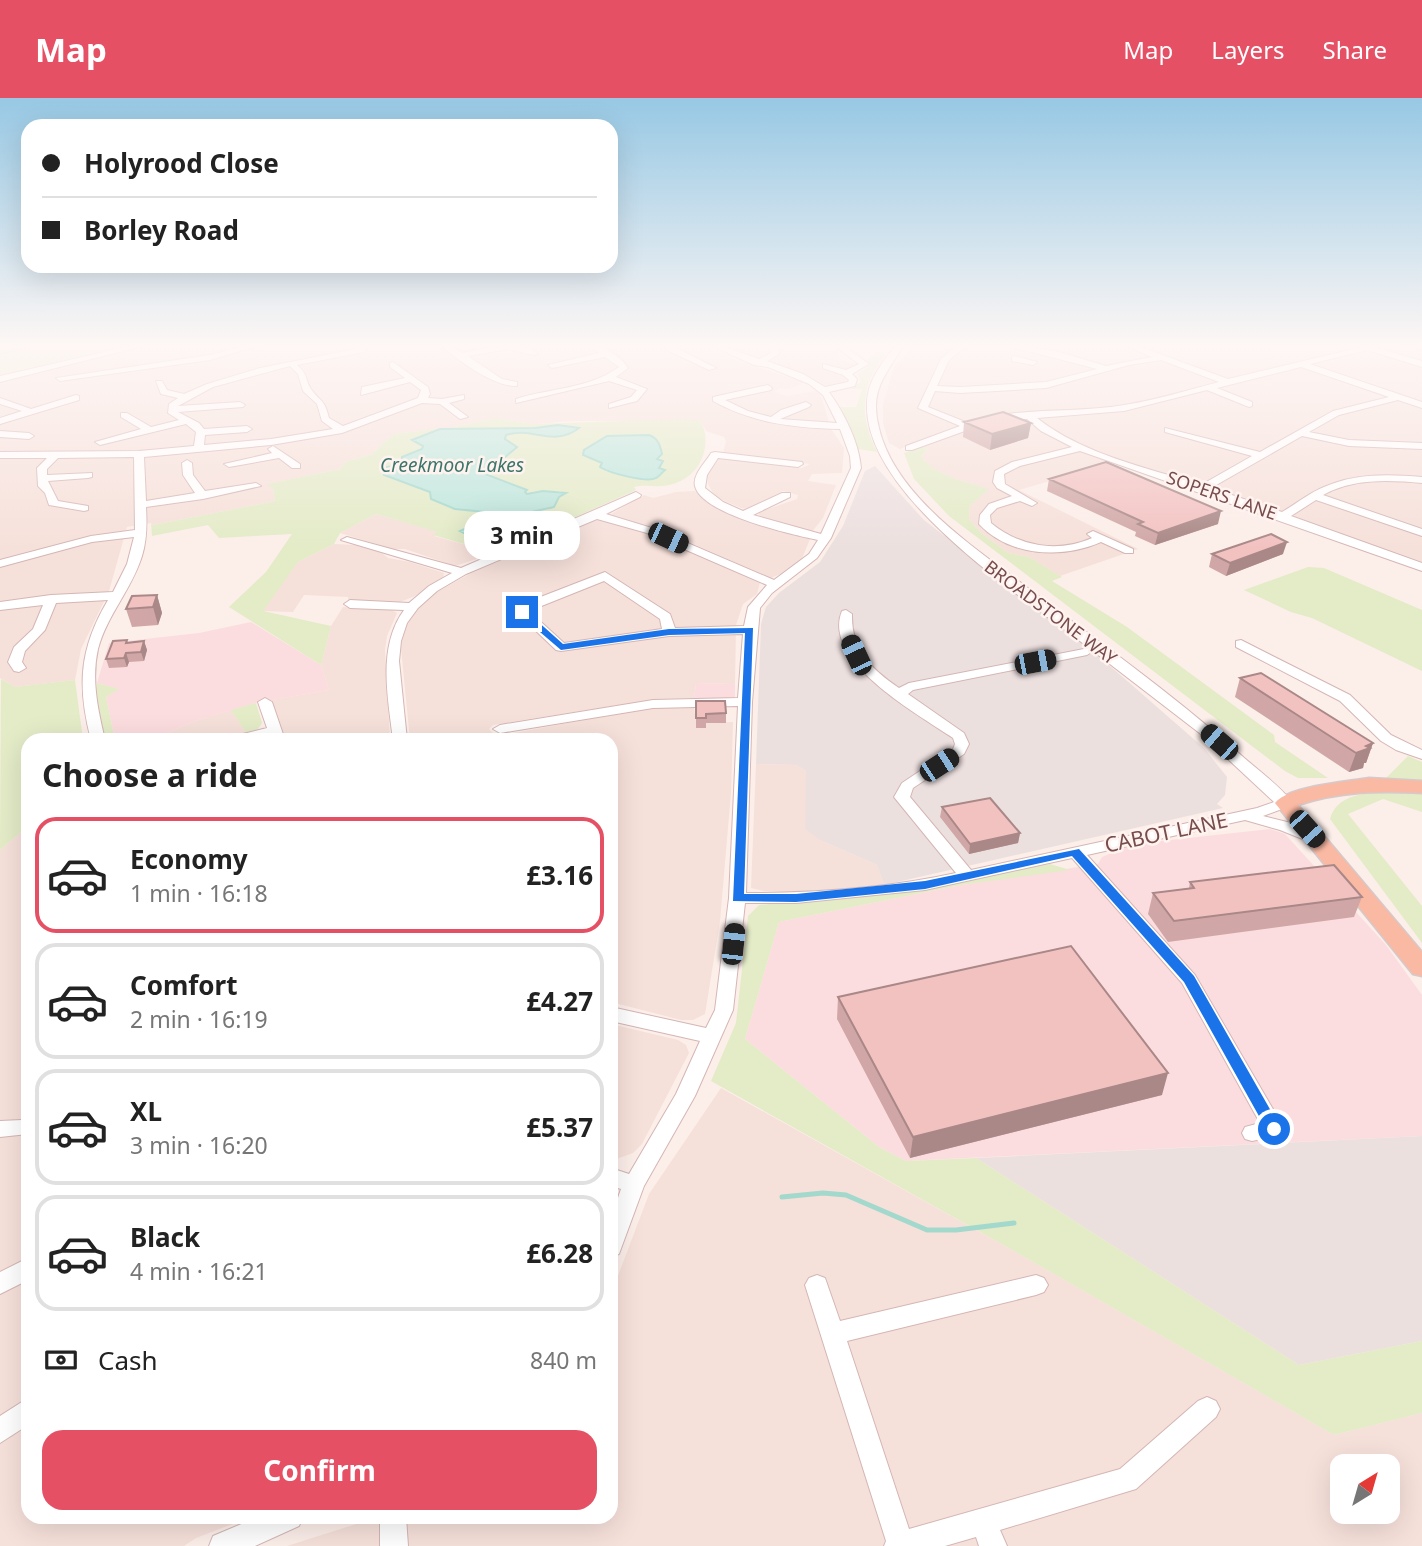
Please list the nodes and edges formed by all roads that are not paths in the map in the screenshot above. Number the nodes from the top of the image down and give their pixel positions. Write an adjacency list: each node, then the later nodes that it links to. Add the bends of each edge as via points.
1 (26, 414): 17 (street)
2 (174, 414): 18 (street)
3 (324, 414): 23 (street)
4 (385, 414): 23 (street)
5 (458, 414): 15 (street)
6 (749, 414): 16 (street)
7 (782, 414): 16 (street)
8 (836, 414): 19 (street)
9 (873, 414): 89 (street, BROADSTONE WAY, via 876,439 908,494 931,518 1207,732)
10 (937, 414): 20 (street)
11 (1051, 414): 14 (street)
12 (1335, 414): 26 (street)
13 (124, 415): 21 (street)
14 (1027, 415): 20 (street); 34 (street, SOPERS LANE)
15 (463, 417)
16 (774, 419): 19 (street)
17 (0, 421)
18 (185, 421): 21 (street); 25 (street)
19 (842, 426): 60 (street, via 856,468)
20 (967, 426): 33 (street)
21 (148, 429): 29 (street)
22 (247, 429): 25 (street)
23 (342, 430): 30 (street)
24 (1168, 430): 37 (street)
25 (201, 432): 32 (street)
26 (1301, 433): 31 (street, via 1349,443); 37 (street)
27 (0, 434): 28 (street)
28 (29, 436)
29 (100, 442)
30 (271, 442): 32 (street); 39 (street, via 286,463 245,459)
31 (1422, 446)
32 (199, 448): 35 (street)
33 (909, 448)
34 (1081, 448): 45 (street, SOPERS LANE); 51 (street, via 1001,471 998,482)
35 (139, 454): 38 (street); 53 (street)
36 (0, 455): 38 (street)
37 (1260, 455): 45 (street)
38 (54, 456): 43 (street, via 42,468)
39 (229, 464)
40 (798, 464): 55 (street, via 716,452 699,480 700,491)
41 (201, 466): 47 (street, via 188,466 188,475)
42 (88, 474): 43 (street)
43 (43, 478): 54 (street, via 53,503)
44 (1422, 480): 50 (street, via 1359,481)
45 (1203, 488): 57 (street, SOPERS LANE)
46 (249, 489): 47 (street)
47 (203, 495): 53 (street)
48 (636, 495): 56 (street)
49 (786, 495): 55 (street)
50 (1315, 496): 57 (street); 59 (street)
51 (1020, 497): 52 (street); 63 (street, via 993,506 985,515 985,524 1007,540 1074,548 1098,536)
52 (1032, 503)
53 (141, 505): 58 (street)
54 (84, 508)
55 (745, 514): 60 (street, via 789,532)
56 (596, 515): 67 (street); 68 (street, via 651,531)
57 (1283, 516): 66 (street, SOPERS LANE)
58 (140, 533): 62 (street); 69 (street, via 136,557)
59 (1422, 533)
60 (825, 538): 68 (street, via 802,567)
61 (348, 540): 67 (street)
62 (72, 543): 64 (street); 65 (street)
63 (1129, 551)
64 (77, 558)
65 (0, 564)
66 (1422, 567)
67 (462, 572): 73 (street)
68 (776, 584): 75 (street, via 754,607)
69 (116, 596): 70 (street); 84 (street, via 94,640 88,677)
70 (51, 599): 72 (street); 79 (street, via 39,630 19,650 15,662)
71 (350, 604): 73 (street)
72 (0, 606)
73 (410, 607): 86 (street, via 393,645)
74 (846, 614): 80 (street, via 845,632 860,662)
75 (750, 630): 76 (street); 82 (street)
76 (669, 632): 76 (street, via 561,648 522,612 605,576 666,617)
77 (1241, 644): 87 (street, via 1345,698 1387,738)
78 (1087, 651): 80 (street, via 909,687)
79 (19, 668)
80 (901, 693): 93 (street, via 959,736 962,744 959,751 907,786 902,797)
81 (265, 702): 85 (street)
82 (746, 702): 83 (street, via 653,704); 94 (street)
83 (500, 729)
84 (96, 733)
85 (276, 733)
86 (399, 733)
87 (1422, 755)
88 (1422, 787): 89 (main road, CABOT LANE, via 1369,784)
89 (1284, 803): 90 (street, CABOT LANE); 91 (main road, BROADSTONE WAY)
90 (1239, 817): 91 (street, BROADSTONE WAY, via 1261,818); 92 (street, CABOT LANE)
91 (1317, 840): 95 (main road, BROADSTONE WAY)
92 (1075, 852): 93 (street, CABOT LANE); 100 (street, via 1189,979 1274,1129)
93 (967, 876): 94 (street, CABOT LANE, via 925,885 796,898)
94 (737, 898): 97 (street, via 724,1010)
95 (1422, 968)
96 (618, 1016): 97 (street)
97 (713, 1037): 102 (street)
98 (0, 1129): 99 (street)
99 (21, 1130)
100 (1252, 1133)
101 (618, 1179): 102 (street)
102 (634, 1184): 103 (street)
103 (618, 1228)
104 (21, 1272): 105 (street)
105 (0, 1284)
106 (817, 1284): 108 (street)
107 (1036, 1285): 108 (street)
108 (832, 1334): 115 (street)
109 (1207, 1409): 114 (street, via 1127,1480)
110 (21, 1415): 111 (street)
111 (0, 1431)
112 (274, 1524): 116 (street)
113 (393, 1524): 117 (street)
114 (988, 1534): 115 (street)
115 (900, 1545)
116 (223, 1546)
117 (394, 1546)

